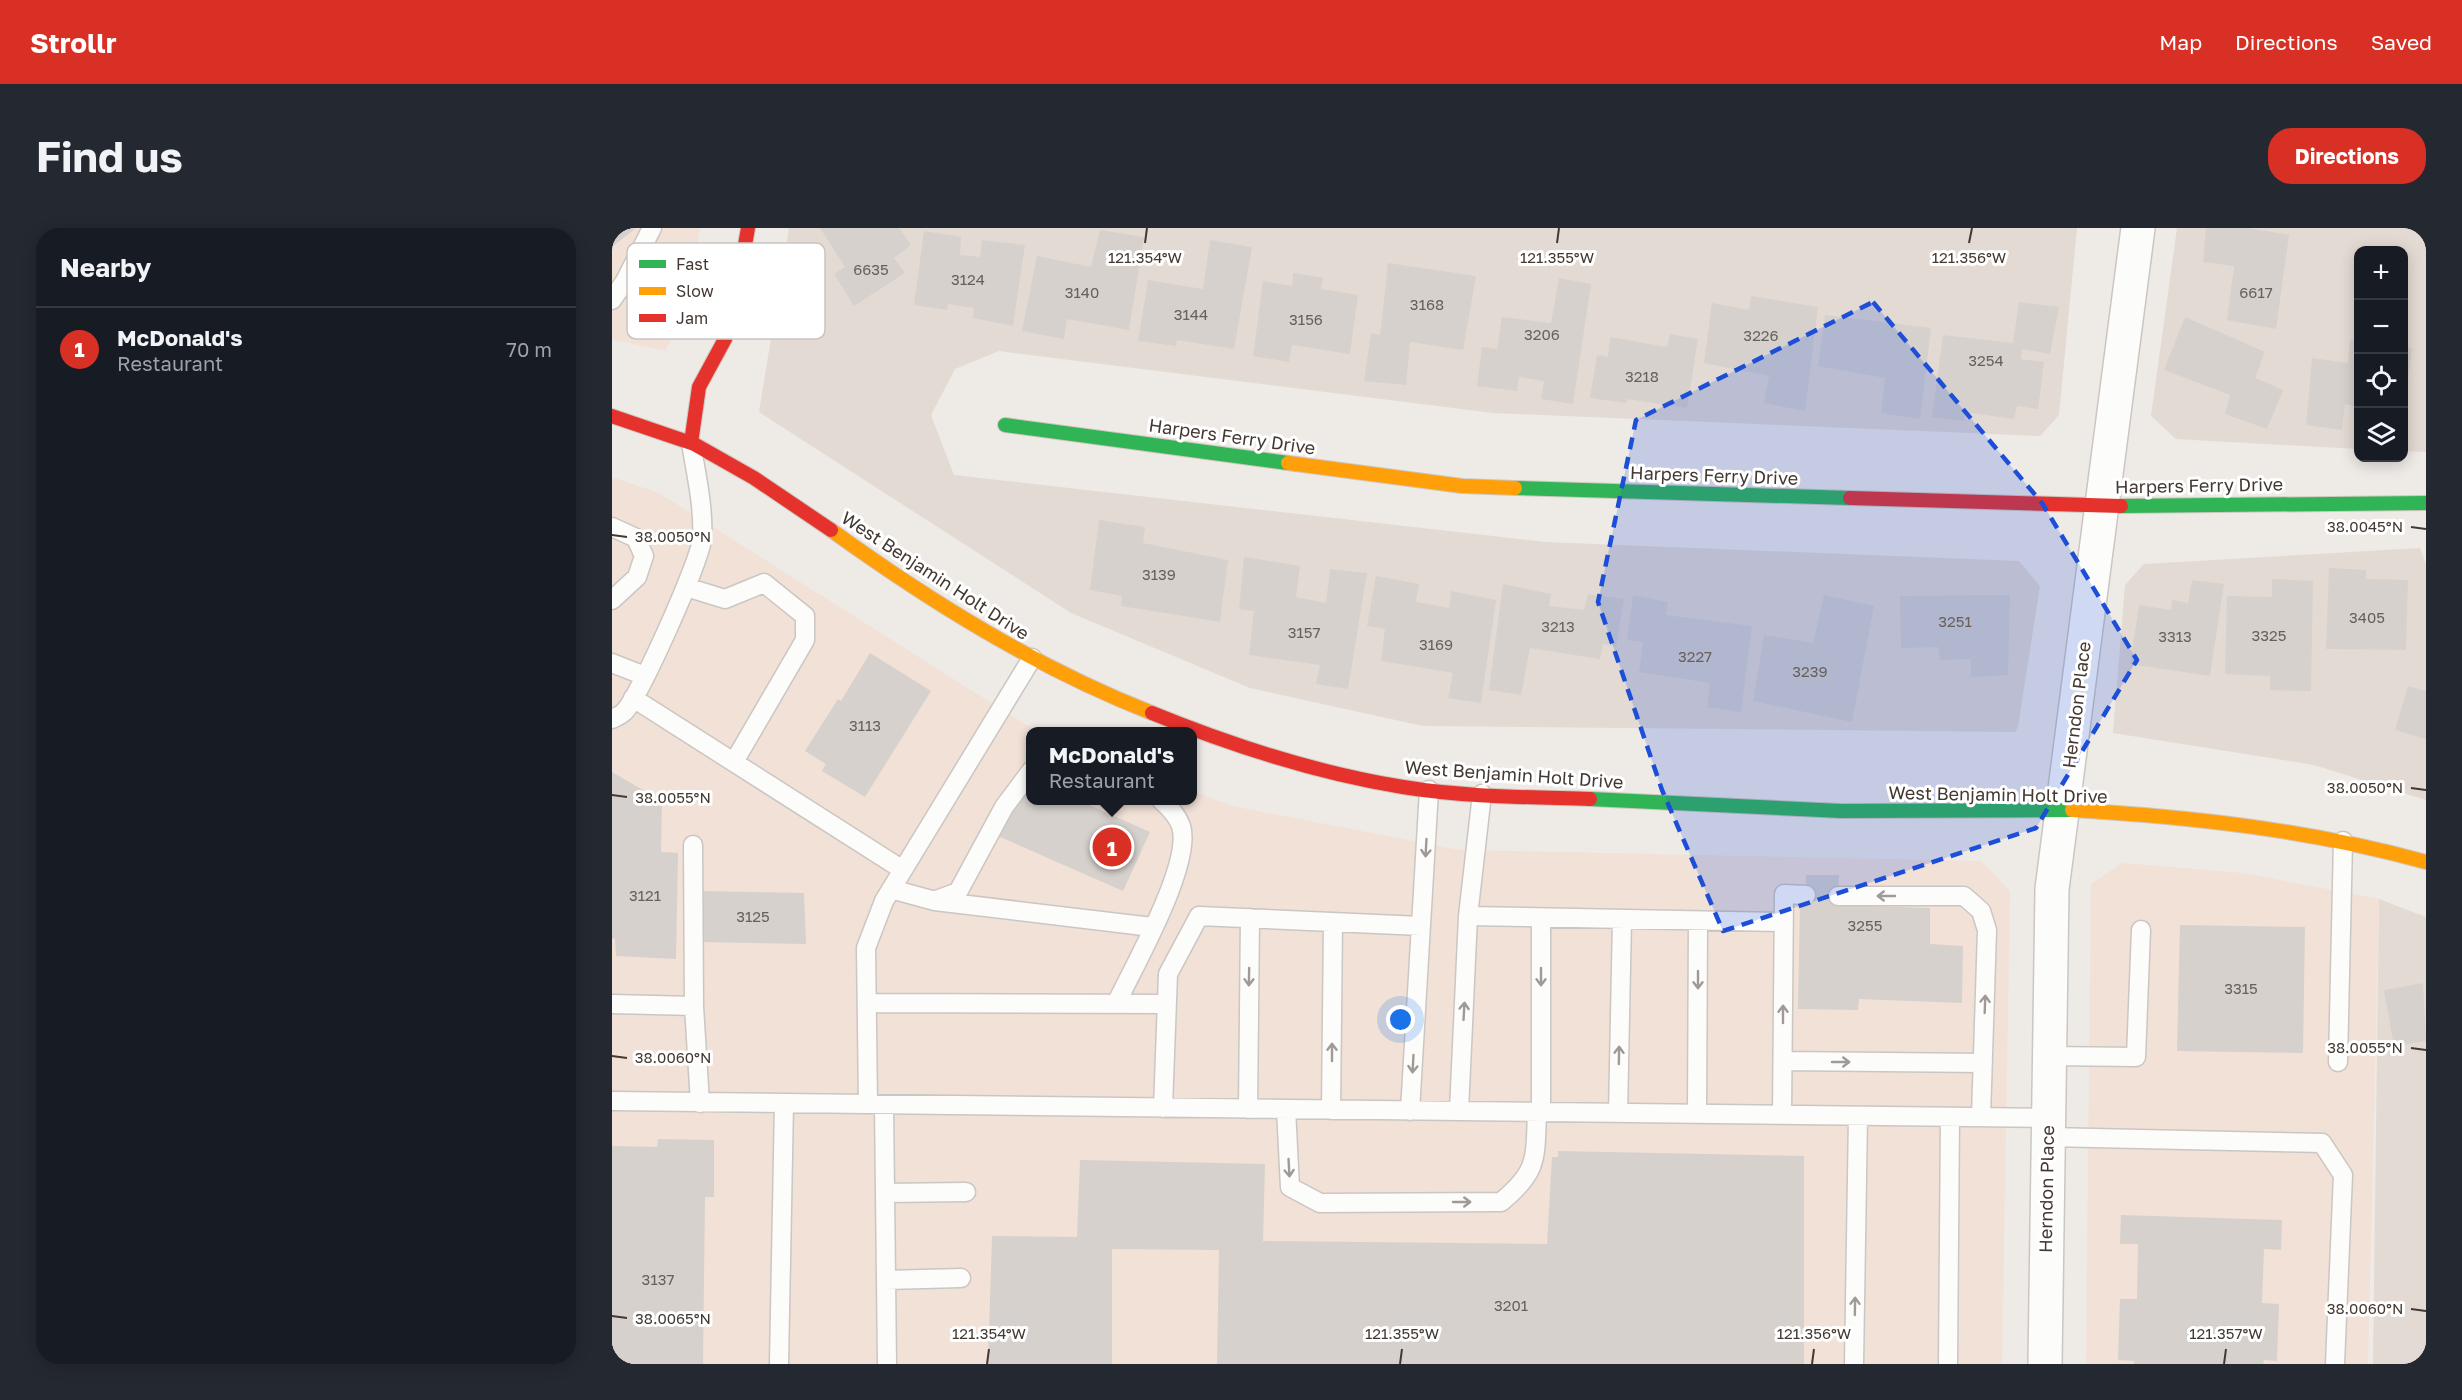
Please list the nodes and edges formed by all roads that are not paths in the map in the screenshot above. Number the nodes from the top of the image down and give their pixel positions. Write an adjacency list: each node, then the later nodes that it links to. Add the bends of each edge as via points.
1 (652, 228): 4 (lane)
2 (748, 228): 5 (main road)
3 (2138, 228): 13 (street, Herndon Place)
4 (645, 243)
5 (745, 243)
6 (627, 279): 7 (lane)
7 (612, 300)
8 (725, 339): 11 (main road, via 699,387)
9 (612, 416): 11 (main road, West Benjamin Holt Drive)
10 (1005, 425): 13 (main road, Harpers Ferry Drive, via 1462,486)
11 (691, 443): 15 (lane, via 702,541); 17 (main road, West Benjamin Holt Drive, via 758,481 922,594)
12 (2426, 503): 13 (main road, Harpers Ferry Drive)
13 (2103, 506): 29 (street, Herndon Place)
14 (612, 527): 16 (lane, via 636,538 644,556 637,577)
15 (686, 587): 19 (lane); 24 (lane, via 725,599 764,583 806,616 805,640)
16 (612, 600)
17 (1032, 658): 22 (main road, West Benjamin Holt Drive, via 1123,703); 33 (lane)
18 (612, 663): 19 (lane)
19 (645, 676): 20 (lane)
20 (633, 698): 21 (lane, via 624,712); 24 (lane)
21 (612, 719)
22 (1189, 727)
23 (1197, 730): 26 (main road, West Benjamin Holt Drive, via 1242,746 1377,782)
24 (734, 762): 33 (lane)
25 (1026, 778): 37 (lane, via 1004,807 958,892)
26 (1429, 790): 27 (main road, West Benjamin Holt Drive); 45 (lane, one-way to 45)
27 (1482, 794): 29 (main road, West Benjamin Holt Drive, via 1871,812); 38 (lane)
28 (1166, 805): 46 (lane, via 1181,827 1182,853)
29 (2064, 810): 30 (main road, West Benjamin Holt Drive, via 2206,821); 53 (street, Herndon Place, via 2052,889)
30 (2343, 841): 32 (main road, West Benjamin Holt Drive); 55 (lane)
31 (693, 845): 52 (lane)
32 (2426, 862)
33 (903, 870): 34 (lane)
34 (891, 889): 37 (lane); 48 (lane, via 866,948)
35 (1806, 895): 44 (lane, via 1784,894)
36 (1838, 896): 56 (lane, one-way to 36, via 1987,930 1981,911 1964,896)
37 (934, 901): 46 (lane)
38 (1468, 916): 40 (lane); 66 (lane, one-way to 38)
39 (1250, 918): 43 (lane); 51 (lane, via 1199,916 1168,974); 62 (lane, one-way to 62)
40 (1541, 919): 41 (lane); 67 (lane, one-way to 67)
41 (1622, 920): 42 (lane); 68 (lane, one-way to 41)
42 (1698, 921): 44 (lane); 69 (lane, one-way to 69)
43 (1333, 922): 45 (lane); 64 (lane, one-way to 43)
44 (1783, 922): 54 (lane, one-way to 44)
45 (1421, 926): 65 (lane, one-way to 65)
46 (1152, 927): 50 (lane)
47 (2141, 930): 53 (lane, via 2136,1057)
48 (867, 1003): 50 (lane); 60 (lane)
49 (612, 1004): 52 (lane)
50 (1116, 1004): 51 (lane)
51 (1167, 1004): 61 (lane)
52 (694, 1006): 58 (lane)
53 (2049, 1056): 74 (street, Herndon Place)
54 (1783, 1061): 56 (lane, one-way to 56); 70 (lane)
55 (2338, 1062)
56 (1983, 1063): 73 (lane)
57 (612, 1101): 58 (lane)
58 (700, 1102): 59 (lane)
59 (784, 1103): 60 (lane); 79 (lane)
60 (876, 1104): 61 (lane); 76 (lane)
61 (1163, 1108): 62 (lane)
62 (1248, 1109): 63 (lane)
63 (1286, 1109): 64 (lane); 67 (lane, one-way to 67, via 1290,1187 1320,1203 1501,1202 1522,1185 1535,1161)
64 (1331, 1110): 65 (lane)
65 (1410, 1111): 66 (lane)
66 (1459, 1111): 67 (lane)
67 (1539, 1112): 68 (lane)
68 (1618, 1113): 69 (lane)
69 (1696, 1114): 70 (lane)
70 (1782, 1115): 71 (lane)
71 (1858, 1116): 72 (lane); 81 (lane, one-way to 71)
72 (1950, 1117): 73 (lane); 82 (lane)
73 (1981, 1117): 74 (lane)
74 (2048, 1128): 83 (street, Herndon Place); 84 (lane, via 2322,1143 2343,1174)
75 (966, 1192): 76 (lane)
76 (885, 1193): 78 (lane)
77 (962, 1278): 78 (lane)
78 (886, 1280): 80 (lane)
79 (779, 1364)
80 (887, 1364)
81 (1854, 1364)
82 (1948, 1364)
83 (2045, 1364)
84 (2335, 1364)

